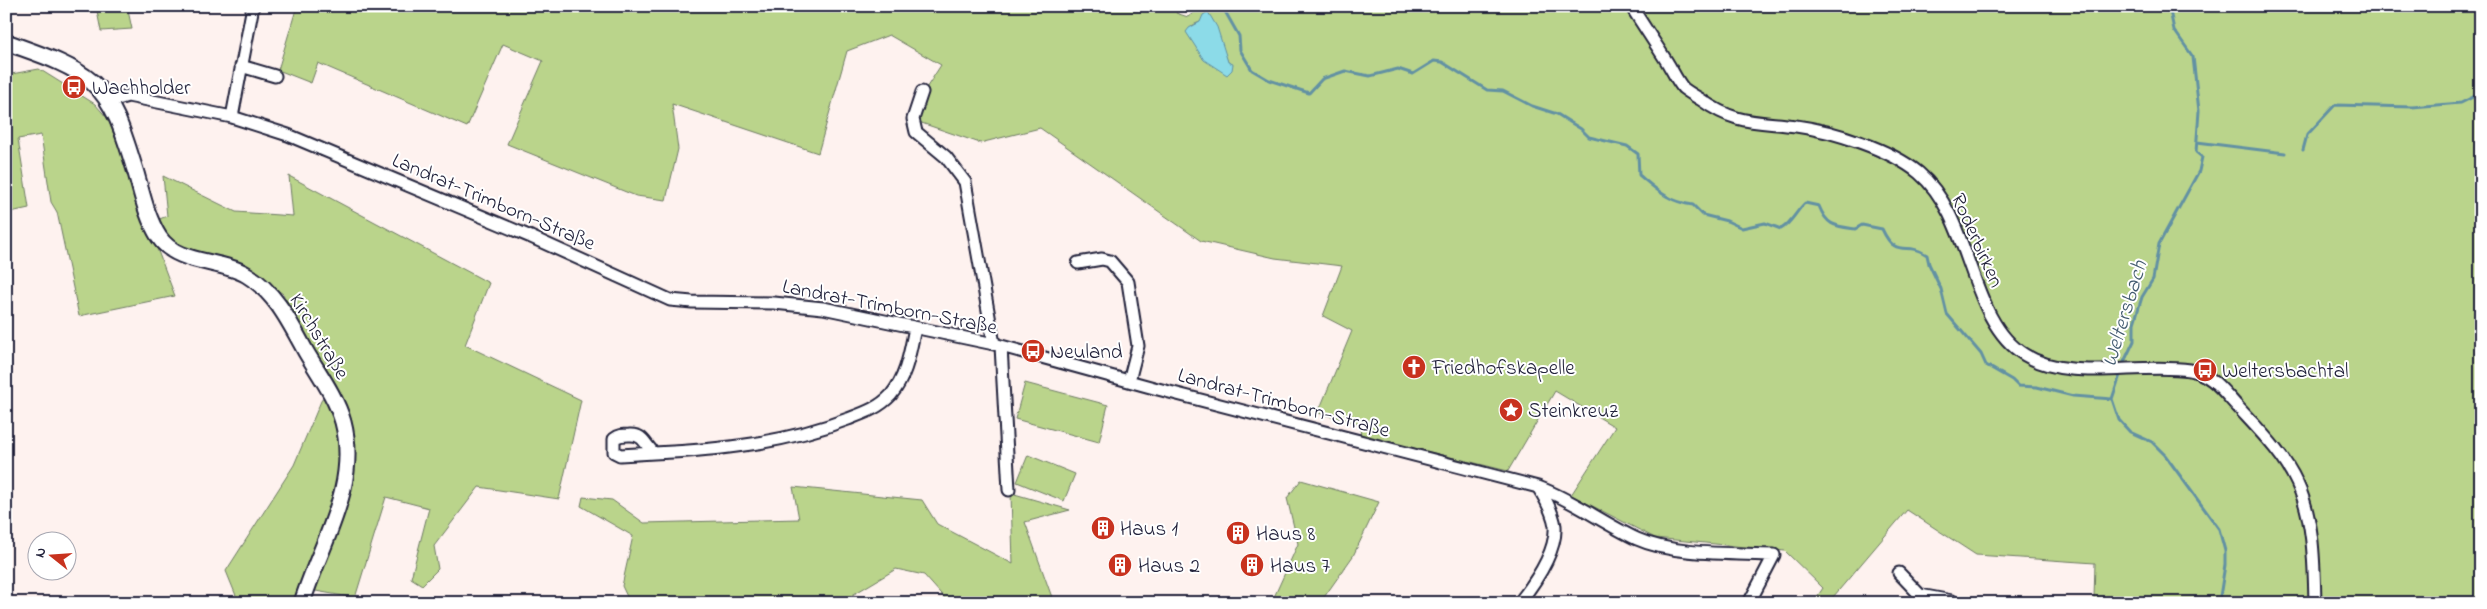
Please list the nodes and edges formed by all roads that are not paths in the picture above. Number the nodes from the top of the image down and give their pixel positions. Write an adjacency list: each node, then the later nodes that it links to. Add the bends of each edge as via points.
1 (252, 6): 4 (street)
2 (1631, 6): 21 (street, Roderbirken, via 1683,88 1716,111 1754,123 1824,132 1891,155 1918,173 1940,196 1958,232 1990,317 2012,346 2025,355 2066,368 2190,370 2211,378 2259,430 2297,483 2310,527)
3 (6, 42): 7 (street, Kirchstraße, via 79,74 92,83)
4 (241, 66): 5 (street); 8 (street)
5 (275, 76)
6 (922, 92): 11 (street, via 913,119 916,132 946,157 965,182)
7 (108, 102): 8 (street, Landrat-Trimborn-Straße, via 128,96); 18 (street, Kirchstraße, via 120,124 159,238 176,253 239,270 258,282 282,308 342,420 348,456 344,489)
8 (232, 117): 10 (street, Landrat-Trimborn-Straße, via 348,158 670,300 823,308)
9 (1078, 263): 12 (street, via 1110,261 1128,282 1138,346)
10 (915, 328): 11 (street, Landrat-Trimborn-Straße); 13 (street, via 901,382 875,408 821,430 743,446)
11 (998, 345): 12 (street, Landrat-Trimborn-Straße); 15 (street)
12 (1129, 381): 14 (street, Landrat-Trimborn-Straße)
13 (654, 453)
14 (1538, 487): 19 (street, via 1555,524 1555,534 1532,585); 20 (street, Landrat-Trimborn-Straße, via 1638,539 1671,548 1774,555)
15 (1009, 490)
16 (1899, 573): 17 (street, via 1920,595)
17 (1955, 602)
18 (302, 603)
19 (1518, 603)
20 (1749, 603)
21 (2315, 603)

